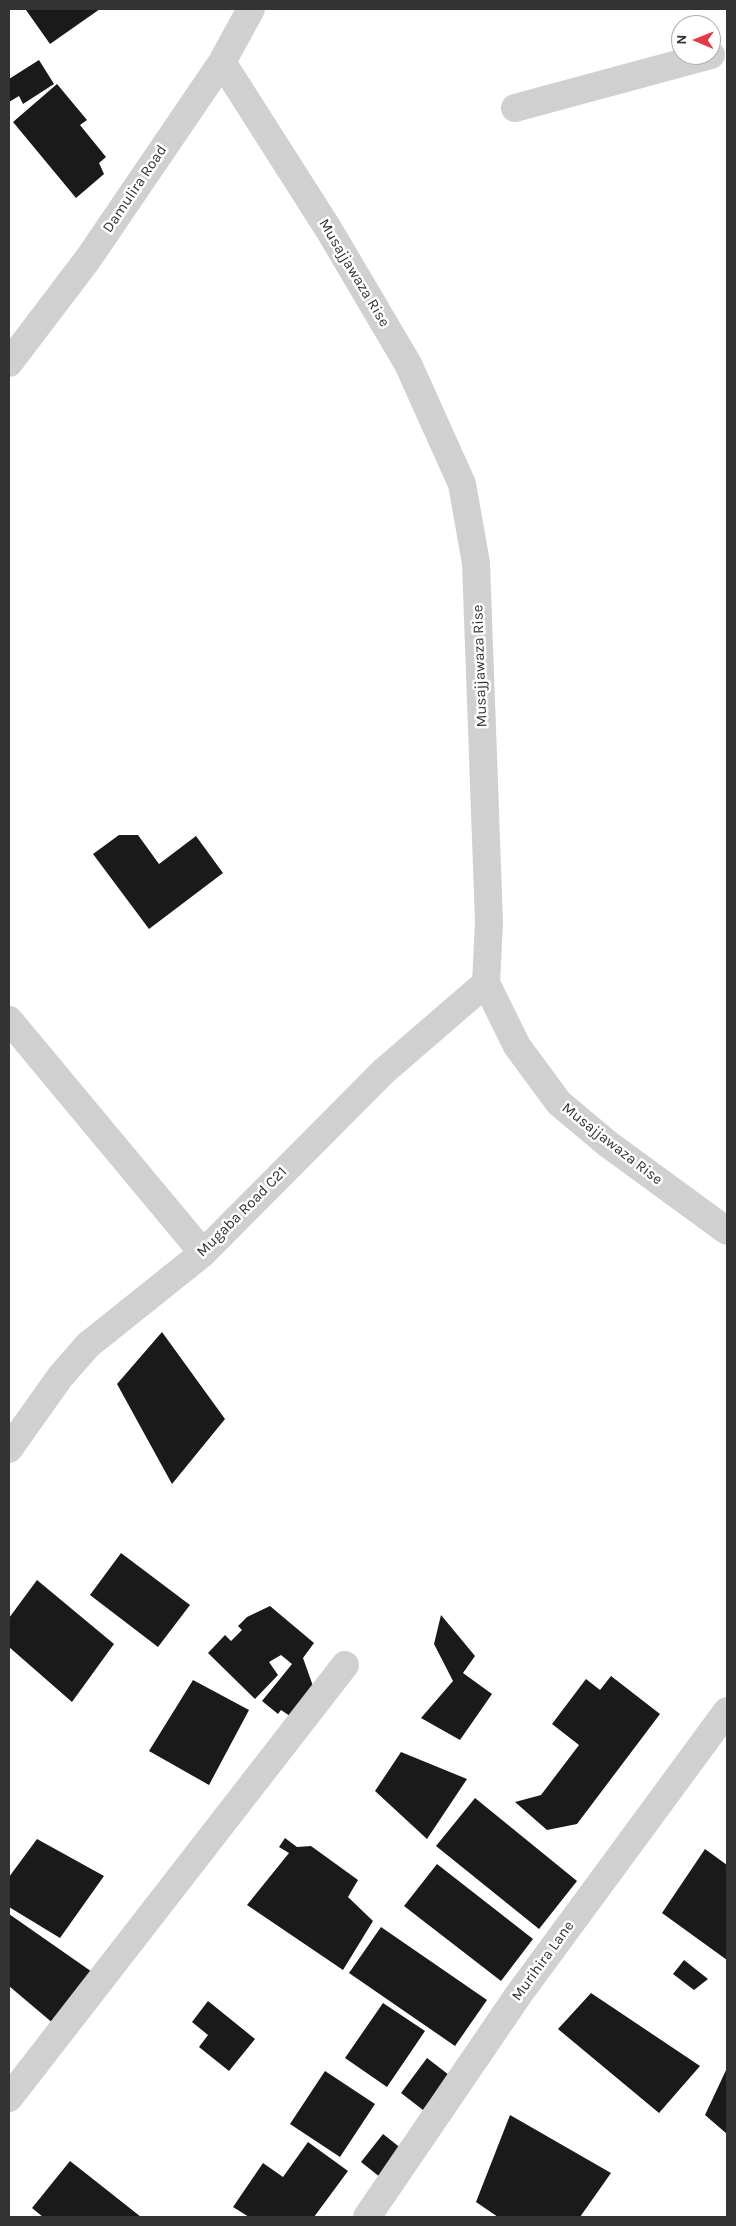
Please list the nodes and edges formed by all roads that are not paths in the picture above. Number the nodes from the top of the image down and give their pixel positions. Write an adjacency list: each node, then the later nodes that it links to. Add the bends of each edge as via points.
1 (251, 9): 2 (street, Damulira Road)
2 (222, 62): 5 (street, Damulira Road, via 88,259); 6 (street, Musajjawaza Rise, via 329,230 408,364 462,484 476,563 489,922)
3 (674, 65): 4 (street)
4 (516, 108)
5 (9, 362)
6 (486, 983): 8 (street, Musajjawaza Rise, via 517,1046 560,1103 608,1144); 9 (street, Mugaba Road C21, via 384,1071)
7 (9, 1020): 9 (street)
8 (727, 1231)
9 (203, 1252): 10 (street, Mugaba Road C21, via 88,1345 60,1377)
10 (9, 1449)
11 (345, 1665): 13 (street)
12 (727, 1711): 14 (street, Murihira Lane, via 519,1994)
13 (9, 2098)
14 (367, 2217)

